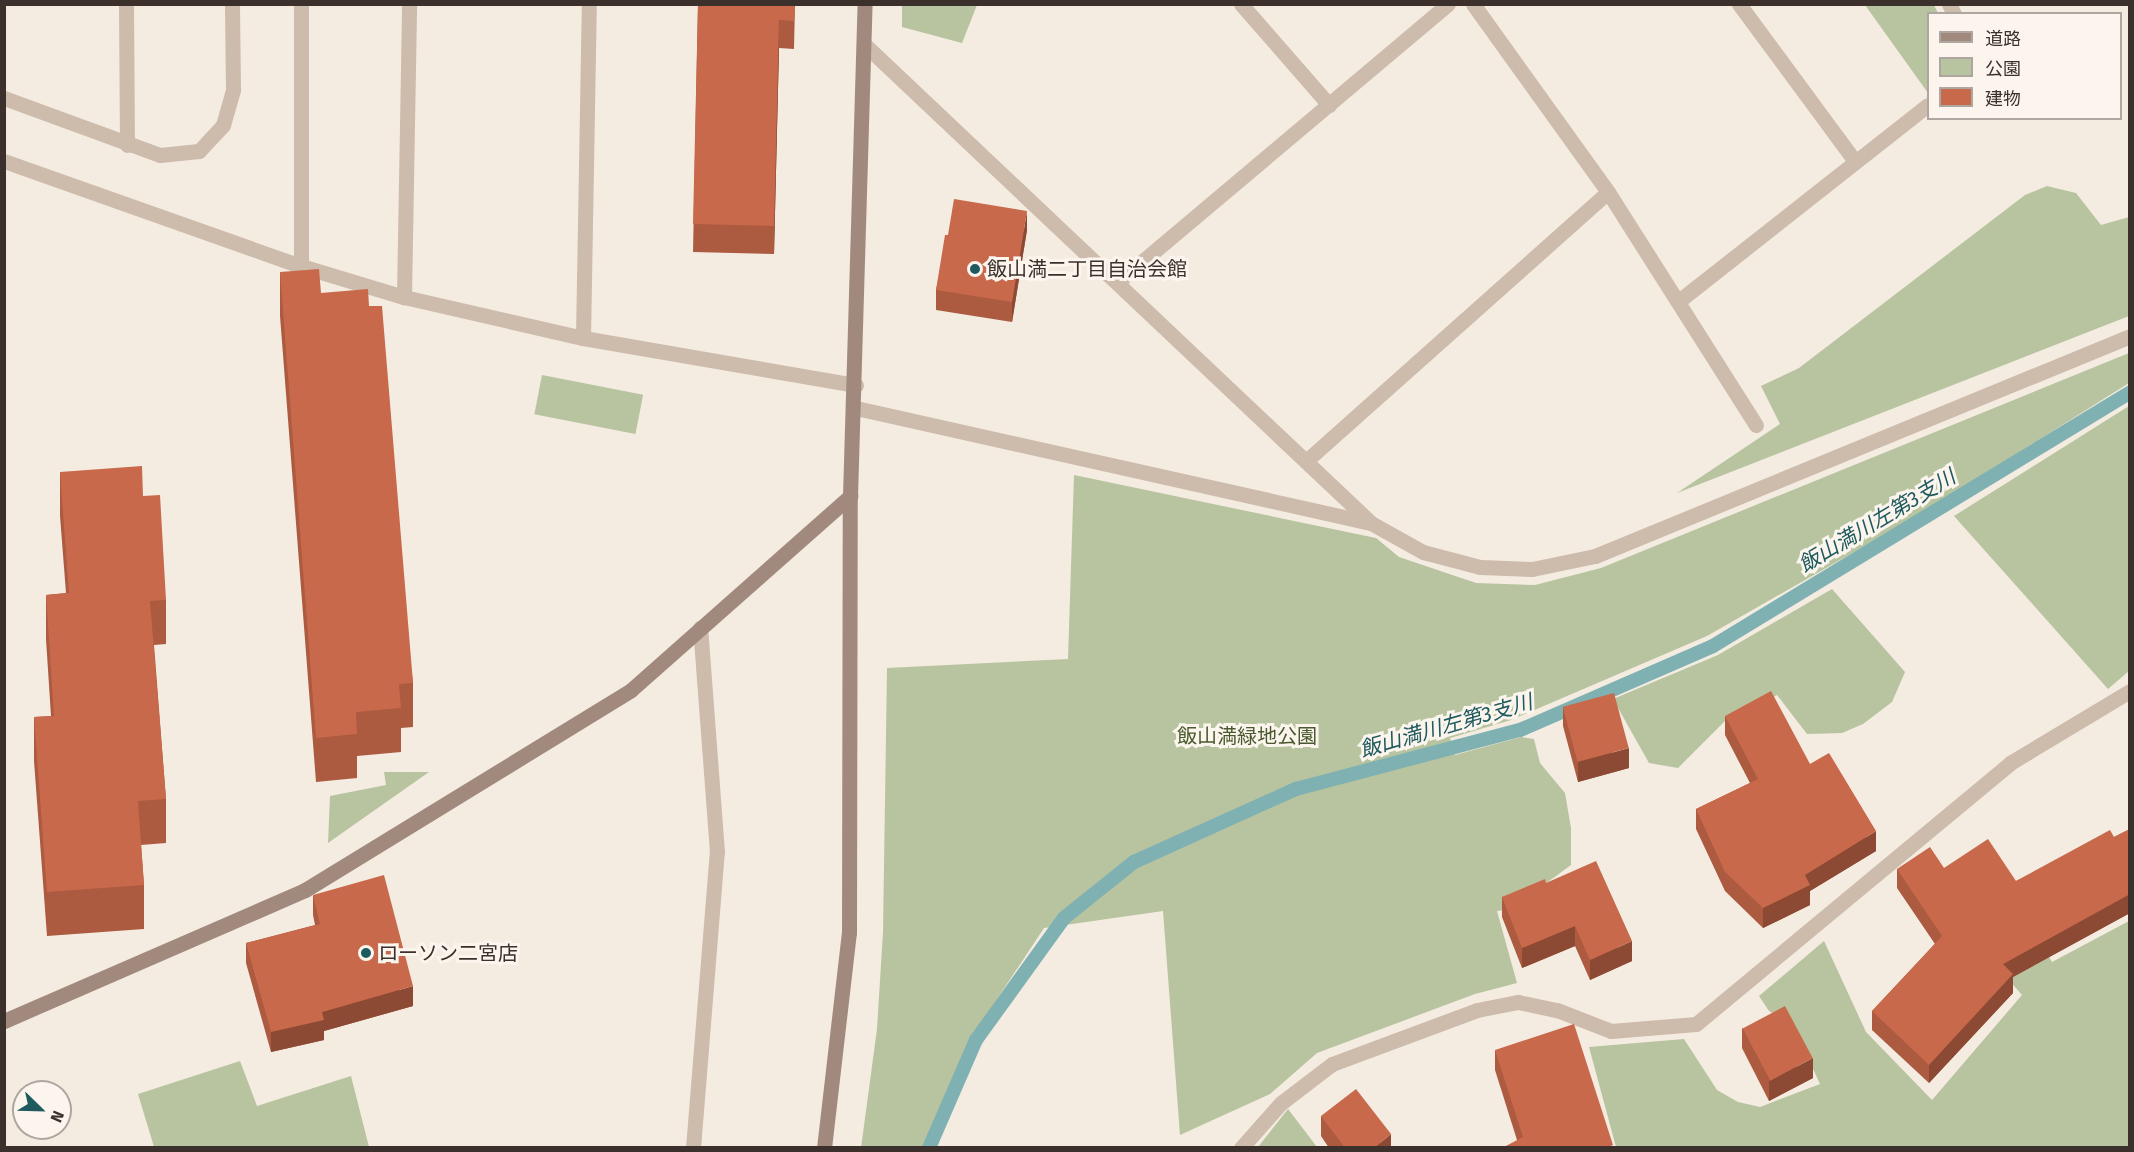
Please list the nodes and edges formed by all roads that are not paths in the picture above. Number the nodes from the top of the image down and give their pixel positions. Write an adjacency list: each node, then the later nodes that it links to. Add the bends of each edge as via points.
1 (126, 4): 15 (street)
2 (232, 4): 15 (street, via 232,89 223,125 199,151 160,155)
3 (301, 4): 19 (street)
4 (409, 4): 21 (street)
5 (589, 4): 24 (street)
6 (865, 4): 11 (street)
7 (1241, 4): 13 (street)
8 (1448, 4): 13 (street)
9 (1473, 4): 18 (street)
10 (1739, 4): 16 (street)
11 (864, 44): 20 (street); 25 (street)
12 (4, 98): 15 (street)
13 (1329, 105): 20 (street)
14 (1927, 106): 16 (street)
15 (127, 145)
16 (1854, 160): 22 (street)
17 (4, 161): 19 (street)
18 (1608, 192): 22 (street); 28 (street)
19 (301, 267): 21 (street)
20 (1119, 281): 28 (street)
21 (404, 297): 24 (street)
22 (1680, 300): 27 (street)
23 (2130, 336): 30 (street, via 1569,563 1532,569 1480,567 1423,552)
24 (583, 338): 25 (street)
25 (856, 385): 26 (street)
26 (856, 408): 29 (street); 30 (street)
27 (1756, 425)
28 (1306, 461): 30 (street)
29 (850, 496): 31 (street); 36 (street, via 849,933)
30 (1371, 523)
31 (700, 628): 33 (street, via 632,690 305,890); 35 (street, via 717,852)
32 (2130, 691): 34 (street, via 2010,763 1696,1024 1611,1031 1557,1010 1518,1002 1477,1010 1332,1064 1281,1103)
33 (4, 1021)
34 (1242, 1147)
35 (693, 1148)
36 (824, 1148)

